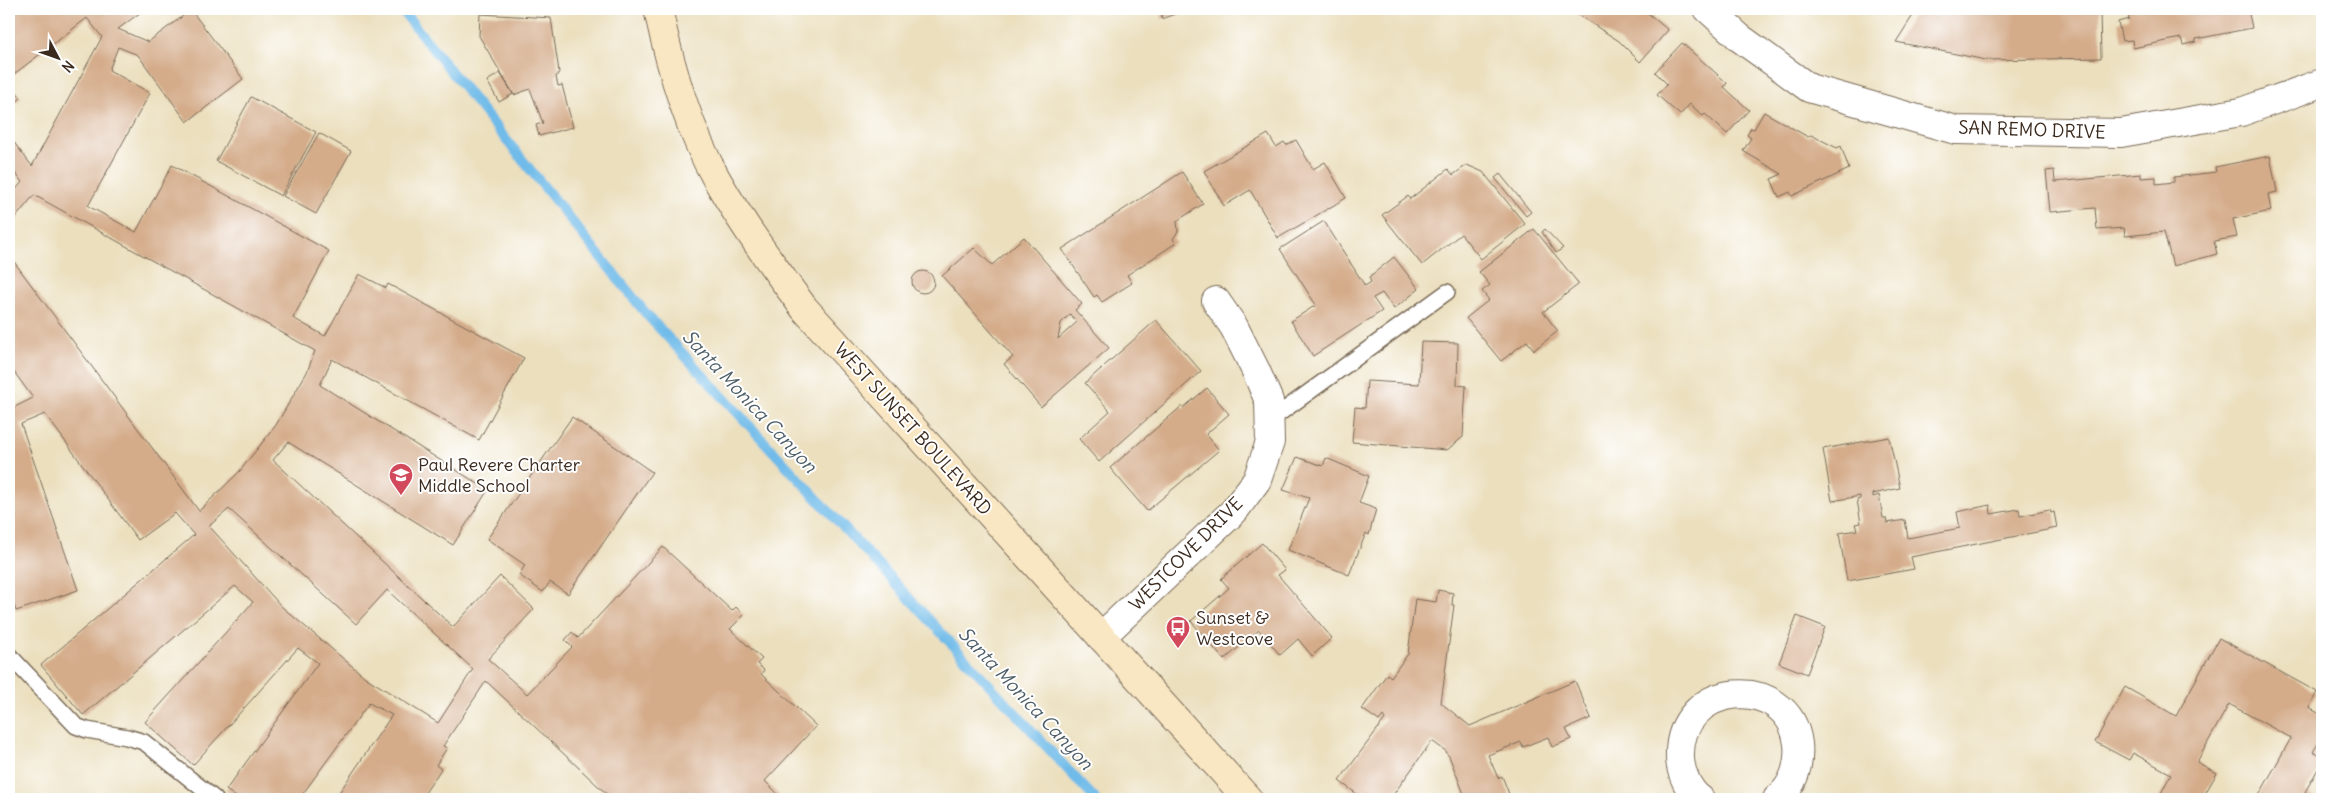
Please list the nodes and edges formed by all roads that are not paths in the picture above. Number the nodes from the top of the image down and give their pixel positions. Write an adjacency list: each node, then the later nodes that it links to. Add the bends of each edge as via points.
1 (658, 9): 7 (main road, WEST SUNSET BOULEVARD, via 687,114 716,177 753,238 804,308)
2 (1708, 9): 3 (street, SAN REMO DRIVE, via 1740,38 1809,88 1956,130 2121,133 2241,112)
3 (2322, 83)
4 (1447, 292): 6 (lane)
5 (1216, 301): 6 (street, WESTCOVE DRIVE, via 1234,326 1256,371 1268,401)
6 (1269, 421): 7 (street, WESTCOVE DRIVE, via 1270,442 1258,480 1240,503)
7 (1101, 637): 11 (main road, WEST SUNSET BOULEVARD)
8 (9, 655): 10 (lane, via 76,726 144,742)
9 (1782, 798): 12 (street, via 1794,778 1799,758 1797,738 1788,719 1774,704 1756,695 1735,694 1715,699 1697,710 1685,727 1680,766 1687,783)
10 (215, 799)
11 (1248, 799)
12 (1700, 799)

